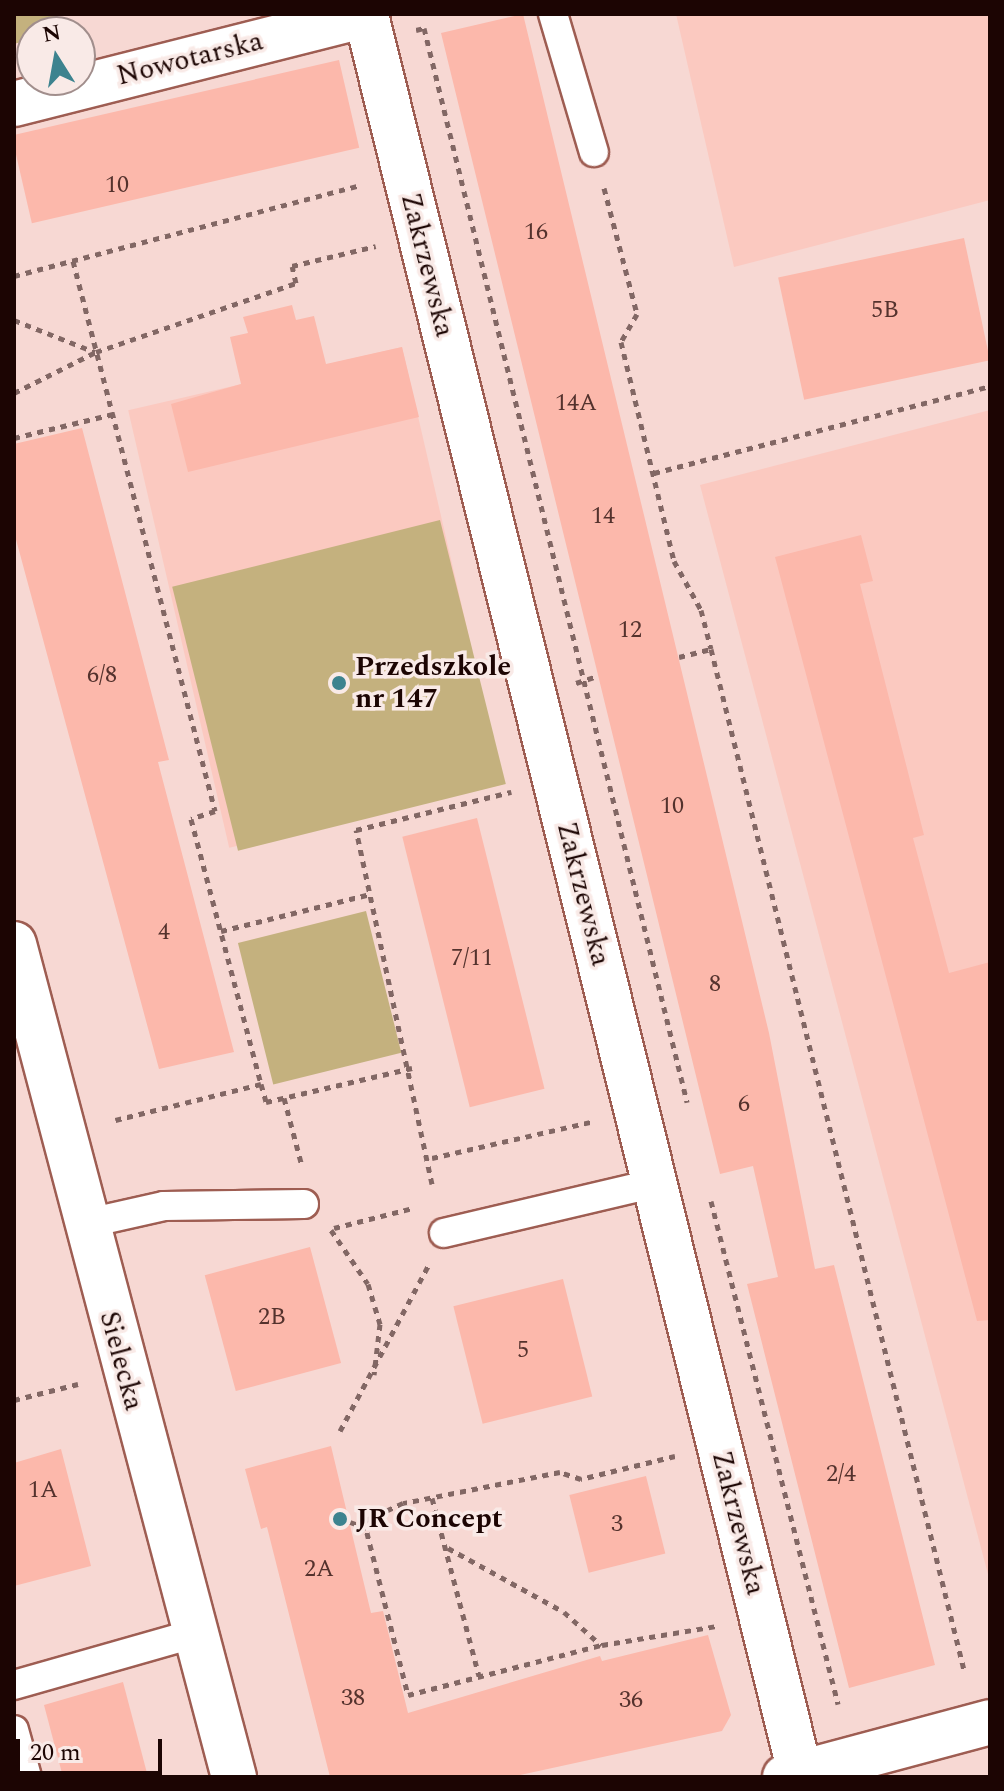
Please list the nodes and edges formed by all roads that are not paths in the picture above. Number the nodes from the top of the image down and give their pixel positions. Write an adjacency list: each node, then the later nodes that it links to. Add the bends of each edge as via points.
1 (367, 14): 3 (street, Nowotarska); 6 (street, Zakrzewska)
2 (553, 14): 4 (lane)
3 (14, 104)
4 (594, 152)
5 (14, 944): 8 (street, Sielecka)
6 (634, 1187): 9 (lane); 14 (street, Zakrzewska)
7 (304, 1204): 8 (lane, via 164,1206)
8 (84, 1224): 10 (street, Sielecka)
9 (444, 1233)
10 (197, 1633): 11 (lane); 16 (street, Sielecka)
11 (14, 1685)
12 (990, 1722): 14 (street)
13 (14, 1730): 15 (lane)
14 (792, 1775)
15 (27, 1777)
16 (234, 1777)

